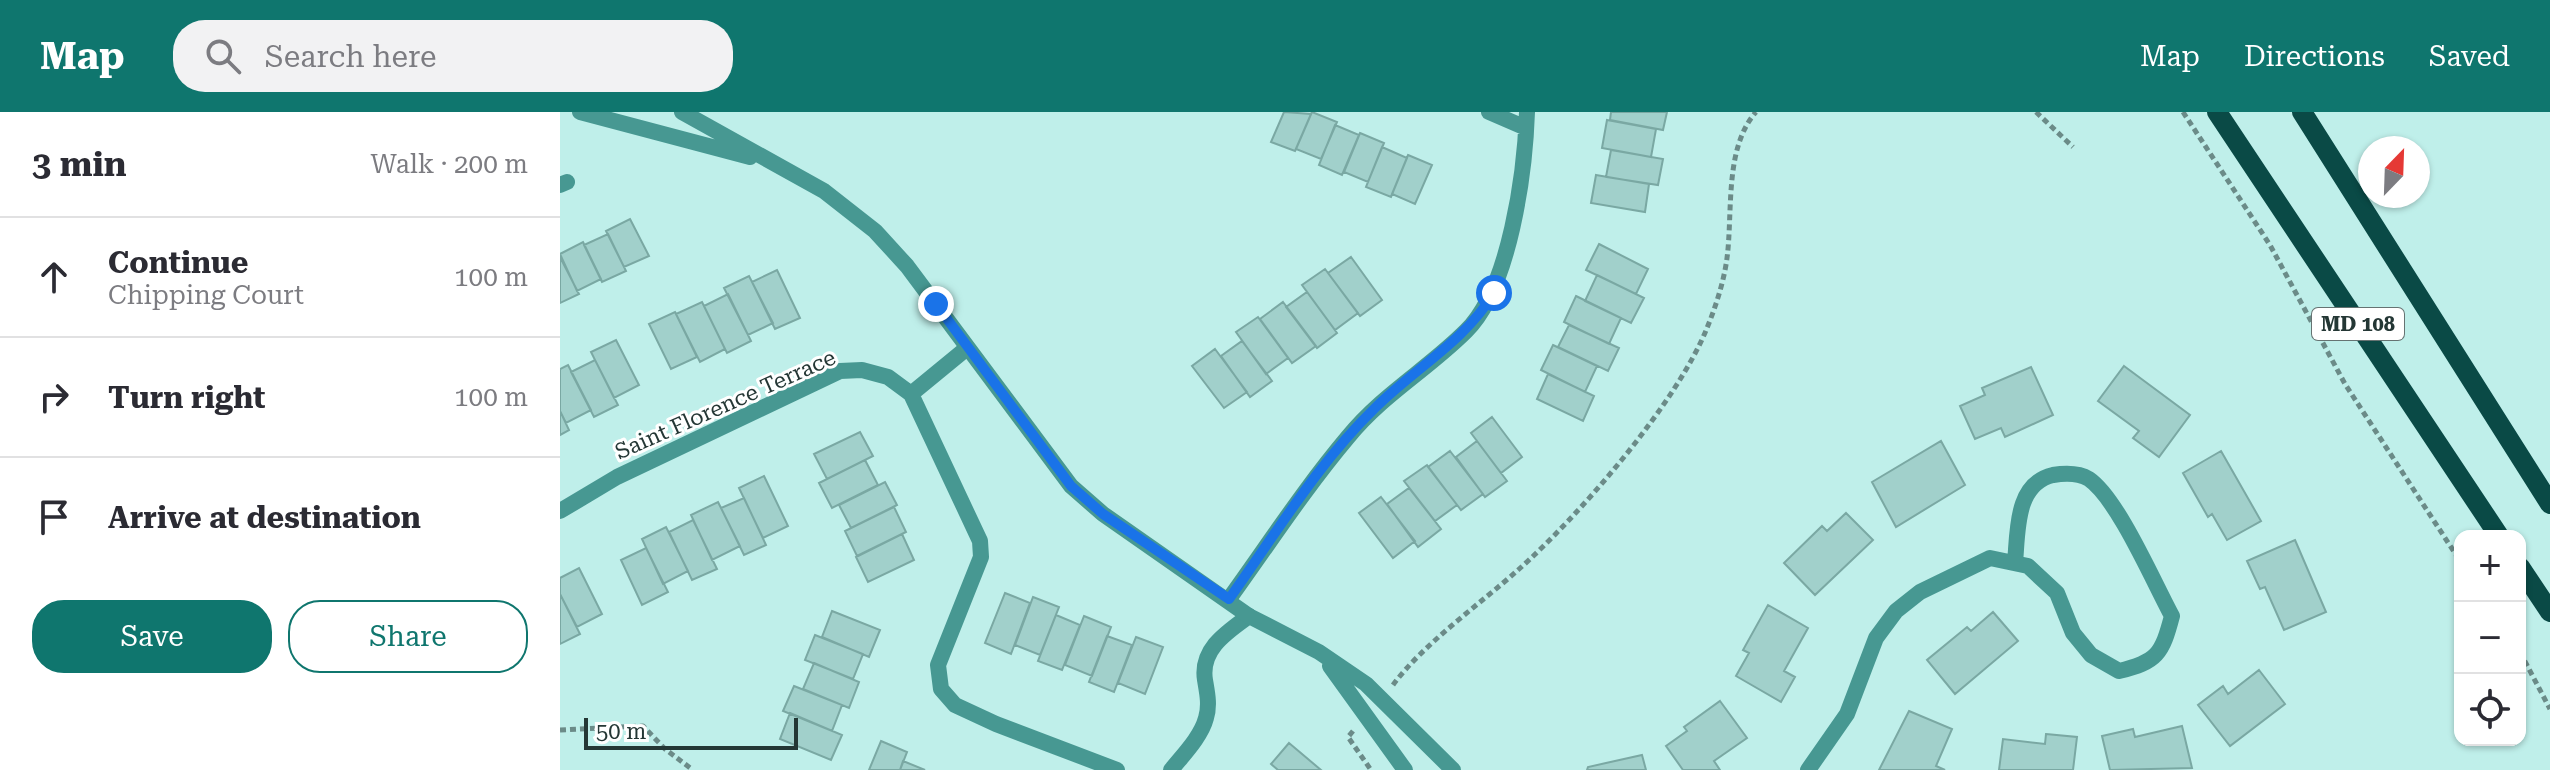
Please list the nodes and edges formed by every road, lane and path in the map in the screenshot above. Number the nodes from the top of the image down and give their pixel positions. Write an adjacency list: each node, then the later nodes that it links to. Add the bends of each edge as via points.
1 (580, 112): 11 (street)
2 (682, 112): 11 (street)
3 (1489, 112): 9 (street)
4 (1756, 112): 25 (path, via 1741,135 1727,261 1691,361 1584,503 1522,567 1401,675)
5 (2036, 112): 10 (path)
6 (2183, 112): 17 (path, via 2270,245 2345,384)
7 (2217, 112): 16 (main road, MD 108)
8 (2302, 112): 14 (main road, MD 108)
9 (1526, 120): 20 (street, via 1502,266 1481,314 1348,436)
10 (2073, 147)
11 (775, 164): 12 (street, via 824,191 875,231)
12 (967, 348): 13 (street); 20 (street, via 1071,486 1103,514)
13 (911, 394): 15 (street, Saint Florence Terrace, via 888,377 840,371 617,477); 30 (street, via 980,541 981,557 938,665 941,689 955,705 982,718)
14 (2550, 504)
15 (560, 511)
16 (2495, 530)
17 (2454, 552)
18 (2015, 563): 18 (street, via 2019,515 2039,478 2065,473 2087,478 2106,494 2172,616 2164,646 2148,664 2119,671 2091,655 2073,633 2057,593 2028,566); 35 (street, via 1990,558 1920,592 1896,611 1876,638 1847,714)
19 (2526, 576): 21 (main road)
20 (1229, 599): 22 (street)
21 (2550, 612)
22 (1249, 616): 23 (street); 31 (street, via 1211,648 1203,669 1206,718)
23 (1319, 652): 25 (street); 27 (street)
24 (2526, 663): 26 (path)
25 (1383, 699): 34 (street)
26 (2550, 709)
27 (1369, 717): 32 (path, via 1348,737); 33 (street)
28 (560, 730): 29 (path, via 643,726)
29 (693, 770)
30 (1117, 770)
31 (1171, 770)
32 (1371, 770)
33 (1405, 770)
34 (1453, 770)
35 (1808, 770)

